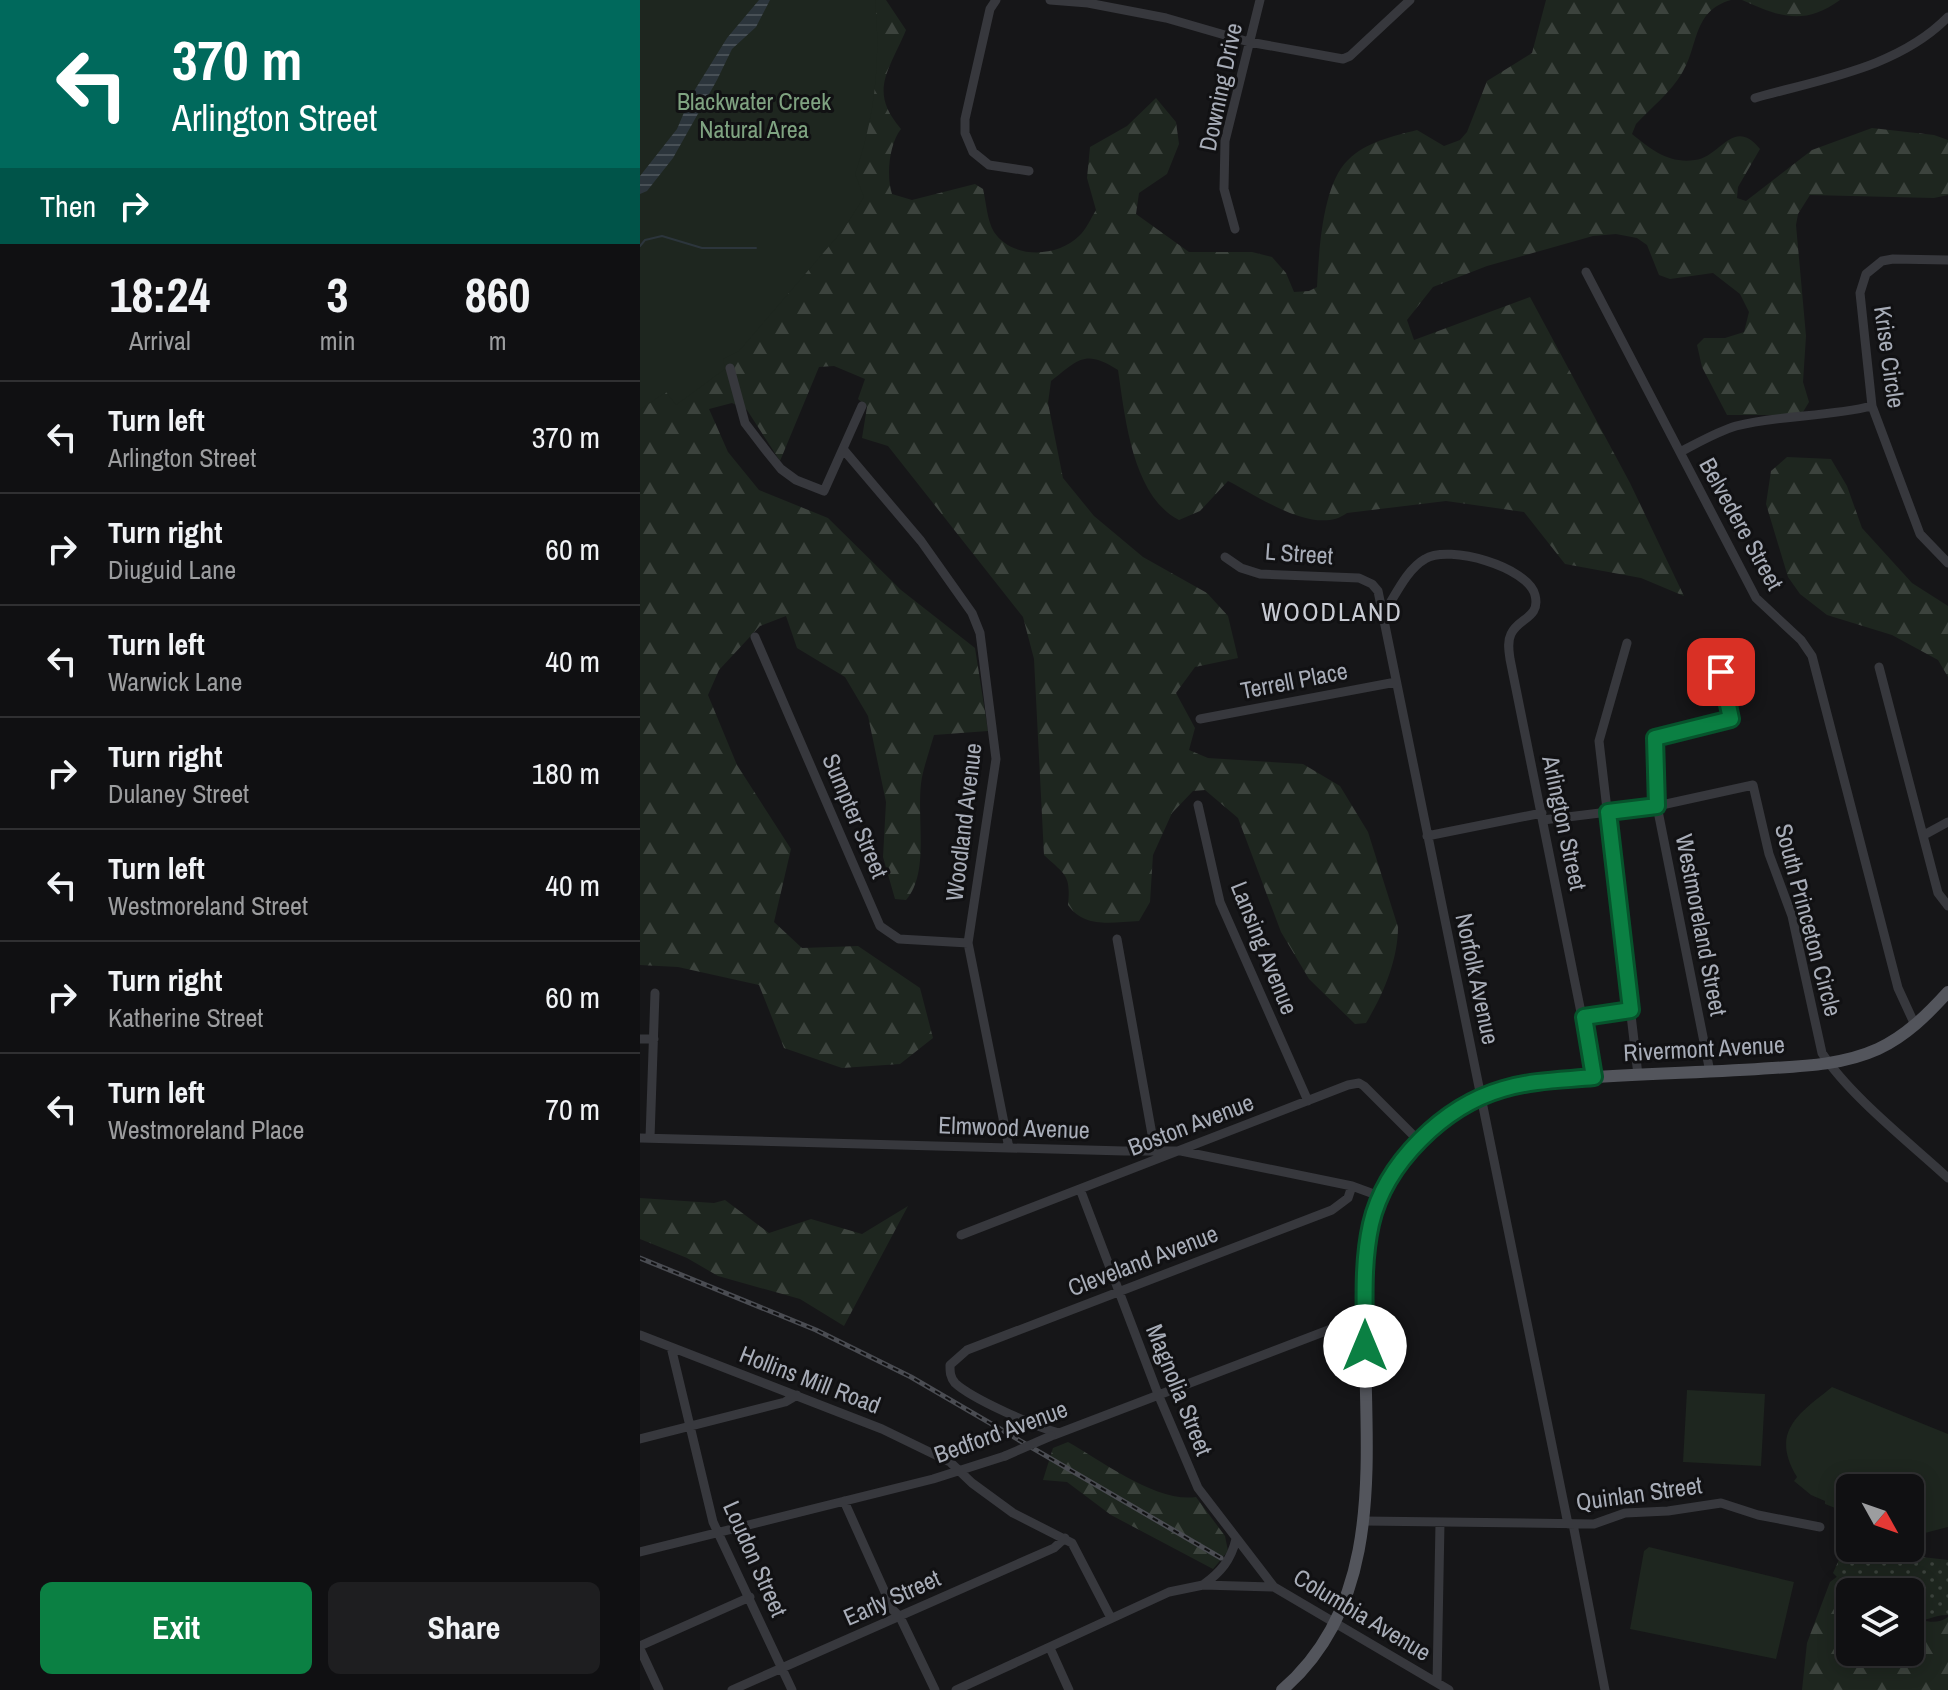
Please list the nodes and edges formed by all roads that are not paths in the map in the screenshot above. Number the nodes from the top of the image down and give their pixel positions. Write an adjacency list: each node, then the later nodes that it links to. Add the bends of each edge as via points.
1 (996, 0): 8 (street, via 971,87 965,133 973,152 989,165)
2 (1050, 0): 6 (street, via 1166,18)
3 (1260, 0): 6 (street, Downing Drive)
4 (1410, 0): 6 (street, via 1343,59)
5 (1948, 17): 7 (street, via 1927,37 1882,61)
6 (1249, 42): 9 (street, Downing Drive, via 1225,141 1224,189)
7 (1755, 98)
8 (1029, 171)
9 (1235, 229)
10 (1948, 260): 14 (street, Krise Circle, via 1887,260 1866,274 1860,293)
11 (1586, 272): 16 (street, Belvedere Street)
12 (730, 368): 15 (street, via 745,423 796,480 824,491)
13 (862, 406): 15 (street)
14 (1872, 406): 16 (street, via 1738,426); 18 (street, Krise Circle, via 1920,534)
15 (843, 449): 36 (street, Woodland Avenue, via 921,541 972,613 980,633 996,759)
16 (1680, 452): 41 (street, Belvedere Street, via 1756,598 1812,656 1898,988)
17 (1225, 557): 19 (street, L Street, via 1260,574 1359,578)
18 (1948, 563)
19 (1372, 584): 20 (street, Norfolk Avenue)
20 (1384, 613): 25 (street, Norfolk Avenue); 30 (street, Arlington Street, via 1415,568 1441,554 1508,570 1532,587 1534,613 1511,632 1509,644)
21 (755, 637): 36 (street, Sumpter Street, via 880,926 899,939)
22 (1627, 643): 29 (street, via 1599,741)
23 (1716, 649): 28 (street, Westmoreland Street, via 1731,719 1655,738)
24 (1879, 667): 32 (street)
25 (1396, 682): 26 (street, Terrell Place); 33 (street, Norfolk Avenue)
26 (1200, 719)
27 (1198, 805): 49 (street, Lansing Avenue, via 1220,902)
28 (1657, 806): 29 (street); 44 (street, South Princeton Circle, via 1753,785); 45 (street, Westmoreland Street)
29 (1608, 812): 30 (street); 39 (street)
30 (1543, 817): 33 (street); 40 (street, Arlington Street)
31 (1948, 822): 32 (street)
32 (1924, 835): 34 (street, via 1938,893)
33 (1427, 836): 48 (street, Norfolk Avenue)
34 (1948, 906)
35 (1117, 939): 53 (street)
36 (968, 943): 52 (street, Woodland Avenue)
37 (655, 993): 43 (street)
38 (1945, 1000): 41 (main road, Rivermont Avenue)
39 (1631, 1010): 40 (street); 46 (street)
40 (1584, 1017): 47 (street, Arlington Street)
41 (1915, 1025): 44 (main road, Rivermont Avenue, via 1877,1049)
42 (640, 1039): 43 (street)
43 (654, 1039): 50 (street)
44 (1829, 1064): 45 (main road, Rivermont Avenue); 55 (street)
45 (1710, 1072): 46 (main road, Rivermont Avenue)
46 (1638, 1075): 47 (main road, Rivermont Avenue)
47 (1594, 1077): 48 (main road, Rivermont Avenue, via 1519,1084)
48 (1482, 1096): 51 (main road, Rivermont Avenue); 73 (street, Norfolk Avenue)
49 (1308, 1101): 51 (street, Boston Avenue, via 1359,1083); 54 (street, Boston Avenue)
50 (645, 1138): 52 (street, Elmwood Avenue)
51 (1419, 1141): 58 (main road, Rivermont Avenue)
52 (1009, 1148): 53 (street, Elmwood Avenue)
53 (1155, 1151): 54 (street, Elmwood Avenue)
54 (1181, 1151): 56 (street, Elmwood Avenue); 57 (street, Boston Avenue)
55 (1948, 1178)
56 (1352, 1186): 58 (street, Elmwood Avenue); 60 (street, Cleveland Avenue, via 1348,1198 1332,1210)
57 (1080, 1189): 59 (street, Boston Avenue); 60 (street, Magnolia Street)
58 (1382, 1197): 61 (main road, Rivermont Avenue, via 1366,1258)
59 (961, 1235)
60 (1120, 1292): 64 (street, Magnolia Street); 67 (street, Cleveland Avenue, via 967,1350 950,1365 954,1382 972,1395)
61 (1365, 1316): 64 (street, Bedford Avenue); 71 (main road, Rivermont Avenue)
62 (640, 1335): 63 (street, Hollins Mill Road)
63 (671, 1347): 65 (street, Hollins Mill Road); 66 (street, Loudon Street)
64 (1158, 1394): 67 (street, Bedford Avenue); 77 (street, Magnolia Street, via 1198,1488)
65 (797, 1395): 66 (street); 69 (street, Hollins Mill Road, via 882,1429)
66 (690, 1427): 68 (street); 75 (street, Loudon Street)
67 (1055, 1435): 69 (street, Bedford Avenue, bridge)
68 (640, 1439)
69 (961, 1471): 70 (street, Bedford Avenue); 76 (street, Hollins Mill Road, via 1013,1513)
70 (844, 1501): 75 (street, Bedford Avenue); 82 (street)
71 (1364, 1521): 72 (street, Quinlan Street); 84 (main road, Rivermont Avenue, via 1355,1576)
72 (1440, 1523): 73 (street, Quinlan Street); 88 (street)
73 (1570, 1524): 74 (street, Quinlan Street, via 1721,1503); 97 (street, Norfolk Avenue)
74 (1820, 1527)
75 (720, 1532): 78 (street, Bedford Avenue); 81 (street, Loudon Street)
76 (1065, 1538): 82 (street, Early Street, via 1054,1548); 83 (street)
77 (1236, 1539): 79 (street, via 1226,1566); 80 (street, Magnolia Street)
78 (640, 1552)
79 (1203, 1585): 80 (street, Columbia Avenue); 83 (street, Columbia Avenue, via 1169,1592)
80 (1274, 1587): 84 (street, Columbia Avenue)
81 (750, 1597): 85 (street); 87 (street, Loudon Street)
82 (900, 1617): 87 (street, Early Street); 92 (street)
83 (1111, 1618): 86 (street, Columbia Avenue)
84 (1336, 1623): 88 (street, Columbia Avenue); 95 (main road, Rivermont Avenue, via 1311,1661)
85 (640, 1647): 89 (street)
86 (1050, 1648): 93 (street, Columbia Avenue); 94 (street)
87 (781, 1668): 90 (street, Early Street); 91 (street, Loudon Street)
88 (1437, 1683): 96 (street, Columbia Avenue)
89 (659, 1690)
90 (732, 1690)
91 (792, 1690)
92 (935, 1690)
93 (956, 1690)
94 (1069, 1690)
95 (1282, 1690)
96 (1449, 1690)
97 (1605, 1690)

